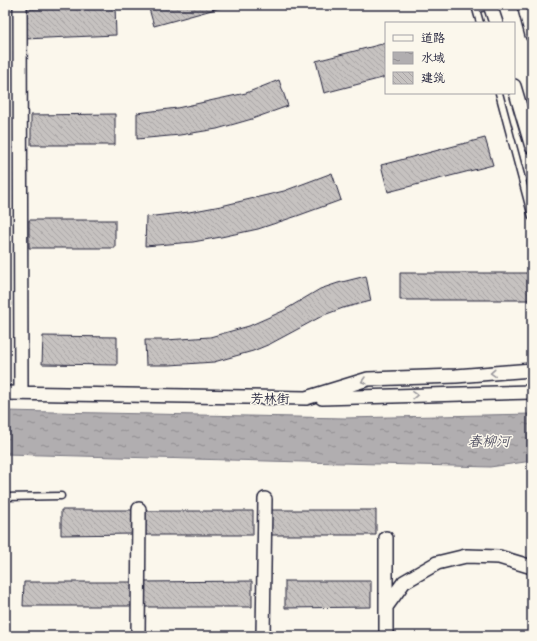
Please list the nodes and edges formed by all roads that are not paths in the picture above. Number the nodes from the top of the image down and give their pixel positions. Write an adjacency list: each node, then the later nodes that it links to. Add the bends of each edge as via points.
1 (20, 5): 12 (street)
2 (524, 5): 6 (street)
3 (490, 6): 4 (lane, via 476,9); 5 (street)
4 (480, 22)
5 (496, 22)
6 (532, 35)
7 (515, 89): 9 (street)
8 (499, 94): 10 (lane)
9 (532, 147)
10 (532, 217)
11 (532, 370): 15 (street, 芳林街, one-way to 15, via 368,379)
12 (21, 392): 14 (street, 芳林街); 15 (street, 芳林街)
13 (532, 392): 15 (street, one-way to 13)
14 (5, 393)
15 (306, 398)
16 (61, 496): 17 (lane)
17 (5, 497)
18 (265, 500): 24 (street)
19 (139, 509): 23 (street)
20 (386, 538): 22 (street)
21 (532, 567): 22 (street, via 500,557 466,556 437,563 404,582)
22 (386, 606): 25 (street)
23 (138, 636)
24 (263, 636)
25 (386, 636)

